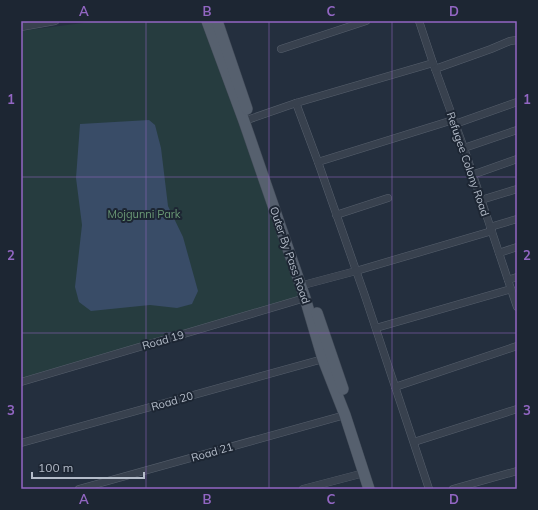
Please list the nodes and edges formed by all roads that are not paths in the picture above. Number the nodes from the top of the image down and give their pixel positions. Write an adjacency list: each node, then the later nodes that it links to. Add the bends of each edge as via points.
1 (55, 21): 6 (street)
2 (207, 21): 32 (main road, Outer By Pass Road)
3 (217, 21): 12 (main road, Outer By Pass Road)
4 (366, 21): 8 (street)
5 (419, 21): 9 (street, Refugee Colony Road)
6 (21, 27)
7 (517, 40): 9 (street)
8 (281, 49)
9 (434, 66): 11 (street); 13 (street, Refugee Colony Road)
10 (517, 102): 13 (street)
11 (296, 103): 12 (street); 17 (street)
12 (250, 119): 30 (main road, Outer By Pass Road)
13 (454, 122): 15 (street, Refugee Colony Road); 17 (street)
14 (517, 130): 15 (street)
15 (464, 148): 18 (street, Refugee Colony Road)
16 (517, 159): 18 (street)
17 (318, 162): 22 (street)
18 (472, 175): 21 (street, Refugee Colony Road)
19 (517, 189): 21 (street)
20 (388, 198): 22 (street)
21 (481, 200): 24 (street, Refugee Colony Road)
22 (336, 215): 27 (street)
23 (517, 219): 24 (street)
24 (491, 229): 26 (street, Refugee Colony Road); 27 (street)
25 (517, 247): 26 (street)
26 (499, 253): 29 (street, Refugee Colony Road)
27 (356, 271): 30 (street); 34 (street)
28 (517, 277): 29 (street)
29 (508, 280): 31 (street, Refugee Colony Road)
30 (307, 284): 48 (main road, Outer By Pass Road)
31 (511, 289): 33 (street, Refugee Colony Road); 34 (street)
32 (305, 298): 36 (main road, Outer By Pass Road); 37 (street, Road 19)
33 (517, 307)
34 (376, 328): 38 (street)
35 (517, 346): 38 (street)
36 (323, 359): 40 (main road, Outer By Pass Road); 42 (street, Road 20)
37 (21, 382)
38 (395, 387): 41 (street)
39 (517, 409): 41 (street)
40 (345, 415): 44 (main road, Outer By Pass Road); 45 (street, Road 21)
41 (414, 442): 49 (street)
42 (21, 443)
43 (517, 471): 50 (street)
44 (364, 473): 46 (street); 47 (main road, Outer By Pass Road)
45 (79, 489)
46 (304, 489)
47 (369, 489)
48 (377, 489)
49 (429, 489)
50 (453, 489)

